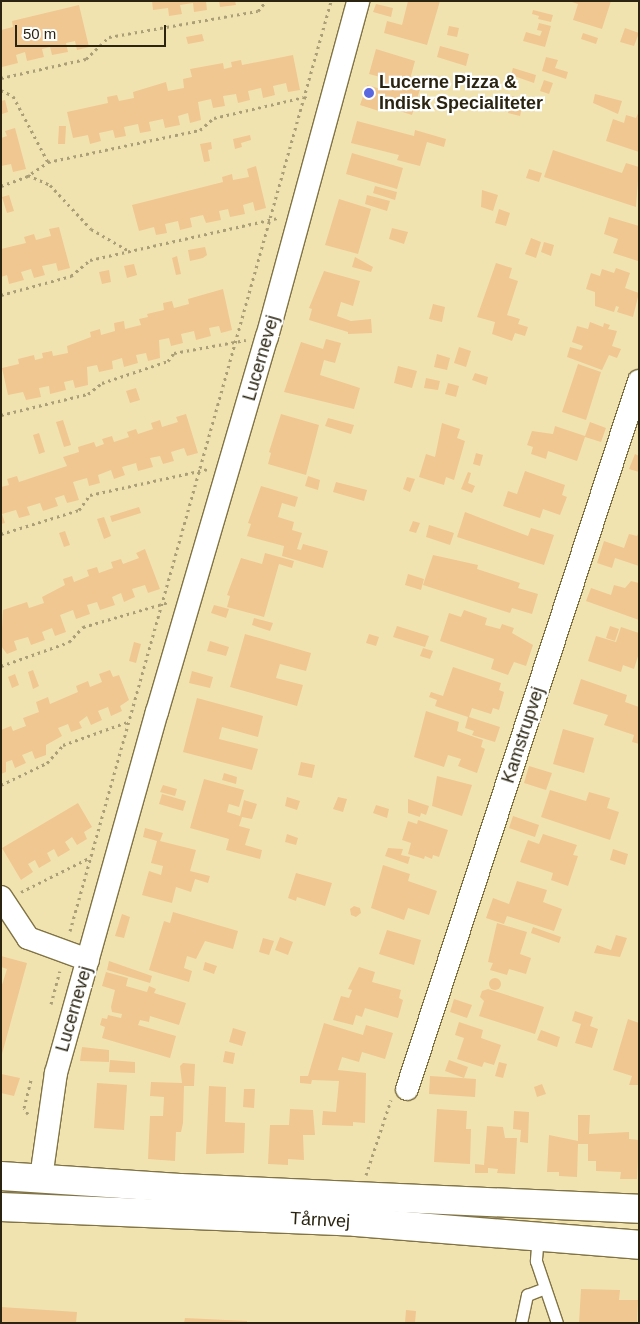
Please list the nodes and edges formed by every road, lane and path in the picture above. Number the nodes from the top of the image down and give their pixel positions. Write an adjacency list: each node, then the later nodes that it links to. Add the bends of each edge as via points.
1 (266, 1): 4 (path, via 258,11 109,36 86,59)
2 (331, 1): 6 (path)
3 (358, 1): 7 (street, Lucernevej)
4 (1, 78)
5 (1, 90): 8 (path, via 13,96)
6 (304, 97): 7 (path); 8 (path, via 214,118 200,130); 11 (path)
7 (331, 103): 12 (street, Lucernevej)
8 (48, 162): 9 (path)
9 (28, 175): 10 (path); 13 (path, via 50,185 91,229)
10 (1, 186)
11 (269, 218): 12 (path); 13 (path); 16 (path)
12 (299, 219): 15 (street, Lucernevej)
13 (129, 251): 14 (path, via 90,260 71,276)
14 (1, 295)
15 (267, 338): 16 (path); 20 (street, Lucernevej)
16 (235, 341): 18 (path, via 174,353 168,361 102,383 88,394); 19 (path)
17 (639, 381): 35 (street, Kamstrupvej)
18 (1, 415)
19 (199, 469): 20 (path); 21 (path, via 90,496 80,510); 23 (path)
20 (229, 470): 22 (street, Lucernevej)
21 (1, 534)
22 (190, 596): 23 (path); 25 (street, Lucernevej)
23 (162, 604): 24 (path, via 83,627 69,642); 26 (path)
24 (1, 666)
25 (157, 712): 26 (path); 28 (street, Lucernevej)
26 (129, 722): 27 (path, via 63,745 47,763); 29 (path)
27 (1, 785)
28 (121, 842): 29 (path); 32 (street, Lucernevej)
29 (91, 857): 30 (path); 31 (path)
30 (2, 899): 31 (street, via 28,938)
31 (65, 951): 32 (street); 33 (path)
32 (88, 960): 36 (street, Lucernevej, via 56,1073)
33 (50, 1007)
34 (34, 1071): 36 (path, via 24,1108)
35 (407, 1089): 39 (path, via 392,1096)
36 (46, 1138): 38 (street, Lucernevej)
37 (1, 1176): 38 (street, Tårnvej)
38 (41, 1178): 39 (street, Tårnvej)
39 (359, 1196): 41 (street, Tårnvej)
40 (1, 1207): 42 (street, Tårnvej, via 209,1214)
41 (639, 1209)
42 (538, 1236): 43 (street, Tårnvej); 44 (lane, via 536,1261)
43 (639, 1245)
44 (545, 1288): 45 (lane, via 527,1296); 46 (lane)
45 (521, 1323)
46 (557, 1323)

